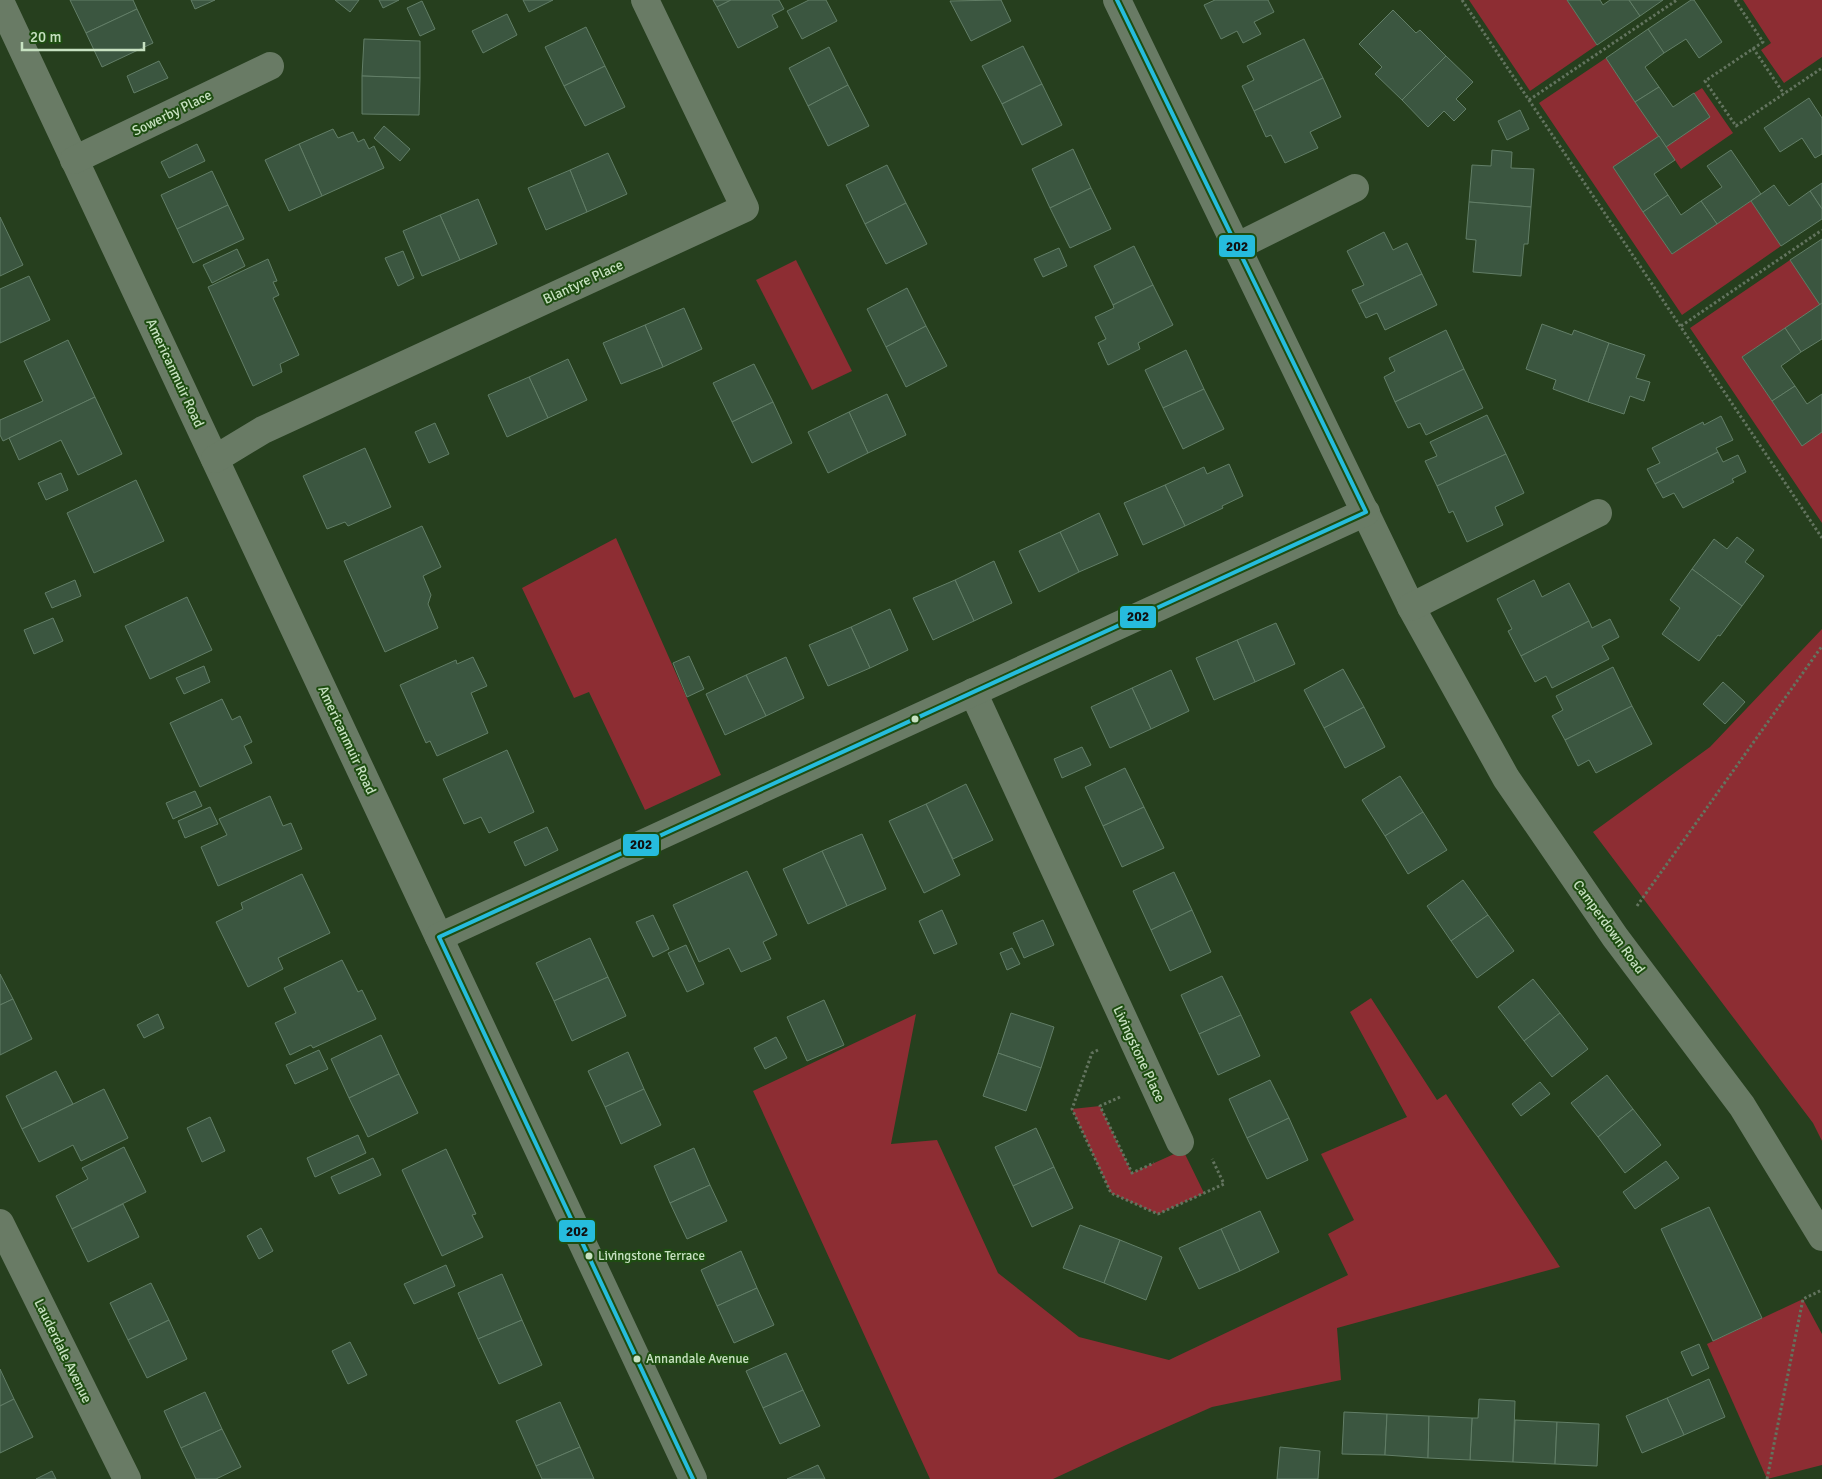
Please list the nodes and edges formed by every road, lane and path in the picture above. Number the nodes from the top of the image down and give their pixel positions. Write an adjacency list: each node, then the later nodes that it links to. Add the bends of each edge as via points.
1 (645, 0): 17 (street, Blantyre Place, via 745,208 263,430)
2 (1117, 0): 15 (street, Camperdown Road)
3 (1462, 0): 11 (path)
4 (1677, 0): 11 (path)
5 (1735, 0): 7 (path, via 1763,42)
6 (0, 1): 12 (street, Americanmuir Road)
7 (1753, 48): 10 (path); 10 (path, via 1705,81 1736,126)
8 (270, 66): 12 (street, Sowerby Place)
9 (1822, 68): 10 (path)
10 (1784, 94)
11 (1530, 100): 16 (path)
12 (74, 160): 17 (street, Americanmuir Road)
13 (1355, 188): 15 (street)
14 (1822, 230): 16 (path)
15 (1236, 247): 18 (street, Camperdown Road)
16 (1681, 326): 20 (path)
17 (215, 459): 24 (street, Americanmuir Road)
18 (1366, 512): 21 (street, Camperdown Road); 23 (street)
19 (1598, 513): 21 (street)
20 (1822, 538)
21 (1411, 607): 25 (street, Camperdown Road, via 1506,778)
22 (1822, 646): 25 (path)
23 (973, 692): 24 (street); 26 (street, Livingstone Place)
24 (439, 937): 35 (street, Americanmuir Road)
25 (1615, 937): 32 (street, Camperdown Road, via 1742,1106)
26 (1130, 1035): 27 (street, Livingstone Place); 29 (path, via 1092,1053 1072,1109 1111,1193 1158,1214 1224,1184)
27 (1152, 1082): 28 (street, Livingstone Place); 30 (path, via 1100,1106 1132,1173)
28 (1180, 1142)
29 (1212, 1158)
30 (1157, 1162)
31 (0, 1223): 34 (street, Lauderdale Avenue)
32 (1822, 1237)
33 (1822, 1290): 36 (path, via 1803,1298)
34 (126, 1479)
35 (693, 1479)
36 (1767, 1479)

